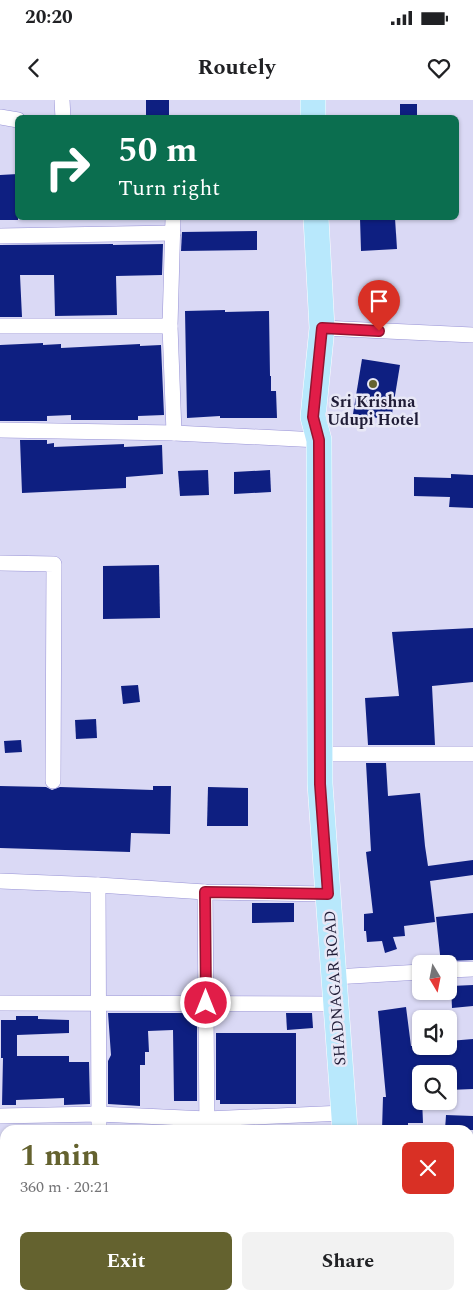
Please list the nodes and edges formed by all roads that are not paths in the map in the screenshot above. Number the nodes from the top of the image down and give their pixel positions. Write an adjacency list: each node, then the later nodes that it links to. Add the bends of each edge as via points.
1 (62, 100): 3 (street)
2 (314, 100): 4 (main road)
3 (63, 115)
4 (314, 115)
5 (0, 117): 6 (street)
6 (15, 120)
7 (174, 220): 9 (street)
8 (316, 220): 13 (main road, SHADNAGAR ROAD)
9 (173, 233): 10 (street); 12 (street)
10 (0, 236)
11 (0, 326): 12 (street)
12 (170, 326): 16 (street)
13 (322, 328): 14 (street); 17 (main road, SHADNAGAR ROAD, via 313,417)
14 (473, 335)
15 (0, 430): 16 (street)
16 (174, 433): 17 (street)
17 (319, 440): 19 (main road, SHADNAGAR ROAD)
18 (0, 563): 21 (street, via 54,564)
19 (320, 754): 20 (street); 25 (main road, SHADNAGAR ROAD)
20 (473, 754)
21 (53, 781)
22 (0, 881): 23 (street)
23 (98, 885): 24 (street); 31 (street)
24 (205, 892): 25 (street); 32 (street)
25 (328, 894): 29 (main road, SHADNAGAR ROAD)
26 (473, 969): 27 (street)
27 (458, 970)
28 (412, 973): 29 (street)
29 (334, 977): 33 (main road, SHADNAGAR ROAD)
30 (0, 1003): 31 (street)
31 (98, 1003): 32 (street); 34 (street)
32 (206, 1003): 33 (street); 37 (street)
33 (336, 1004): 36 (main road, SHADNAGAR ROAD)
34 (98, 1114): 35 (street); 37 (street); 38 (street)
35 (6, 1120)
36 (345, 1122): 37 (street)
37 (207, 1124)
38 (99, 1125)

